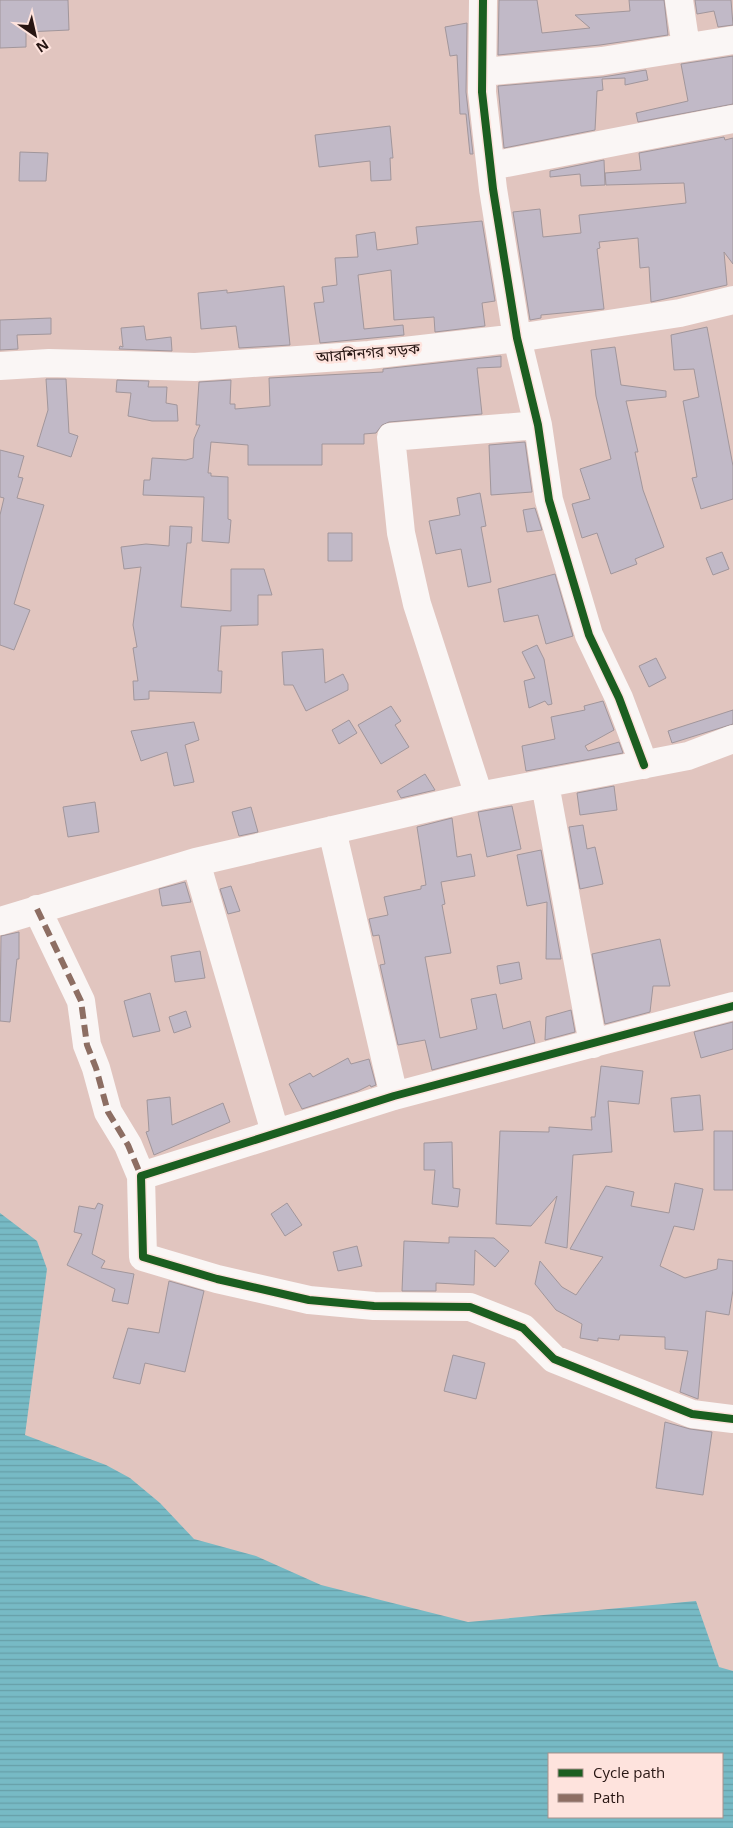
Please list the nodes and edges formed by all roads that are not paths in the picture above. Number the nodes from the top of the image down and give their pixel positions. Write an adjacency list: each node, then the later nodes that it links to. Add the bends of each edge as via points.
1 (483, 0): 5 (street)
2 (678, 0): 4 (street)
3 (733, 40): 4 (street)
4 (686, 47): 5 (street, via 602,60)
5 (482, 72): 7 (street)
6 (733, 119): 7 (street)
7 (490, 166): 9 (street)
8 (733, 300): 9 (street, আরশিনগর সড়ক, via 680,313)
9 (517, 338): 10 (street, আরশিনগর সড়ক, via 369,354 195,366 49,363); 11 (street)
10 (0, 366)
11 (538, 425): 13 (street, via 549,500 589,635 619,698); 15 (street, via 391,437 401,533 417,604)
12 (733, 739): 13 (street, via 688,756)
13 (644, 764): 14 (street)
14 (545, 784): 15 (street); 21 (street)
15 (479, 796): 16 (street)
16 (332, 830): 17 (street); 22 (street)
17 (196, 862): 18 (street); 23 (street)
18 (36, 909): 19 (street); 24 (street, via 82,1001 87,1045 108,1112 128,1144)
19 (0, 921)
20 (733, 1006): 21 (street)
21 (593, 1044): 22 (street)
22 (394, 1096): 23 (street)
23 (275, 1132): 24 (street)
24 (141, 1176): 25 (street, via 143,1257 309,1300 374,1306 470,1307 522,1328 554,1359 692,1414)
25 (733, 1419)

